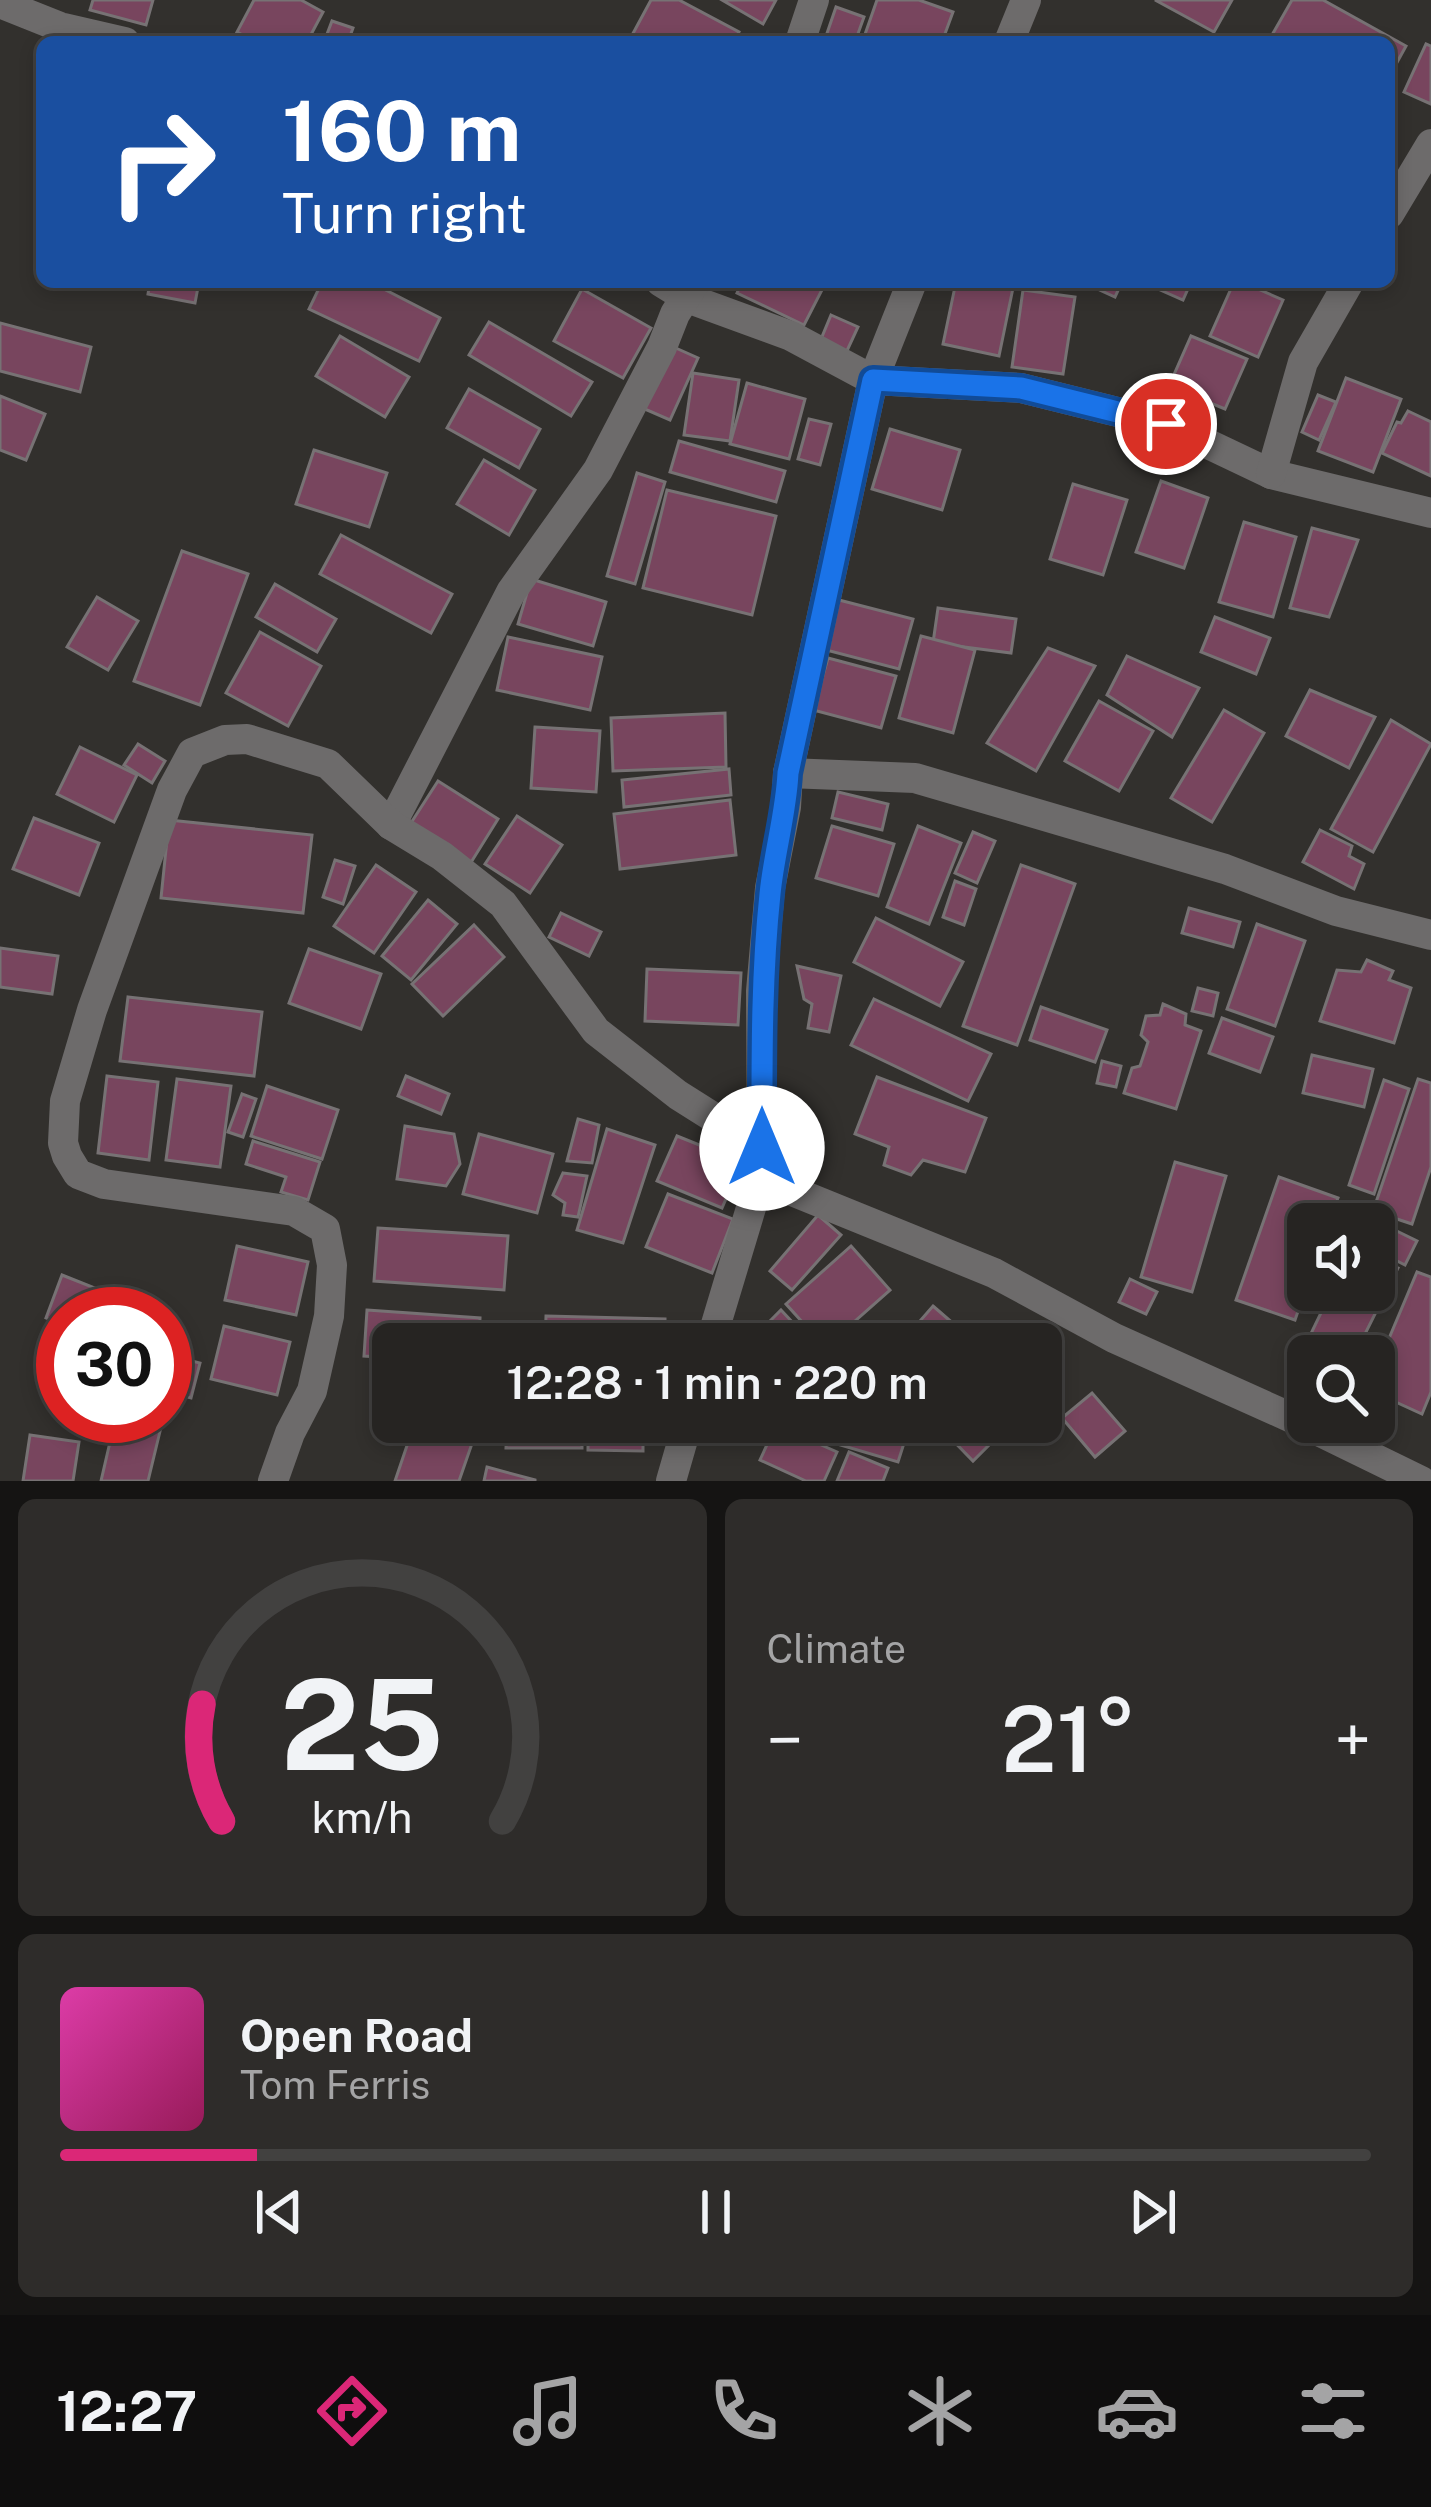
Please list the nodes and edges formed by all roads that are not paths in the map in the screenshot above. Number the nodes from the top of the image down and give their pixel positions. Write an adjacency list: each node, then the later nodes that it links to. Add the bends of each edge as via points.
1 (814, 0): 6 (street)
2 (1026, 0): 7 (street)
3 (0, 3): 4 (street)
4 (62, 14): 5 (street)
5 (112, 36)
6 (802, 36)
7 (1011, 36)
8 (1431, 144): 9 (street)
9 (1395, 204)
10 (681, 288): 18 (street, via 662,347 598,470 511,592)
11 (683, 288): 14 (street)
12 (910, 288): 14 (street)
13 (1346, 288): 15 (street, via 1303,362)
14 (873, 380): 15 (street, via 1021,388 1166,424); 17 (street)
15 (1271, 474): 16 (street)
16 (1431, 513)
17 (788, 773): 19 (street, via 915,778); 20 (street, via 761,991)
18 (391, 825): 20 (street, via 503,904 596,1031); 23 (street, via 328,764 248,740 192,754 172,790 65,1101 63,1143 78,1174 294,1211 325,1229 329,1316 312,1391)
19 (1431, 935)
20 (761, 1163): 21 (street); 25 (street)
21 (716, 1323)
22 (682, 1443): 24 (street)
23 (272, 1481)
24 (670, 1481)
25 (1421, 1481)

